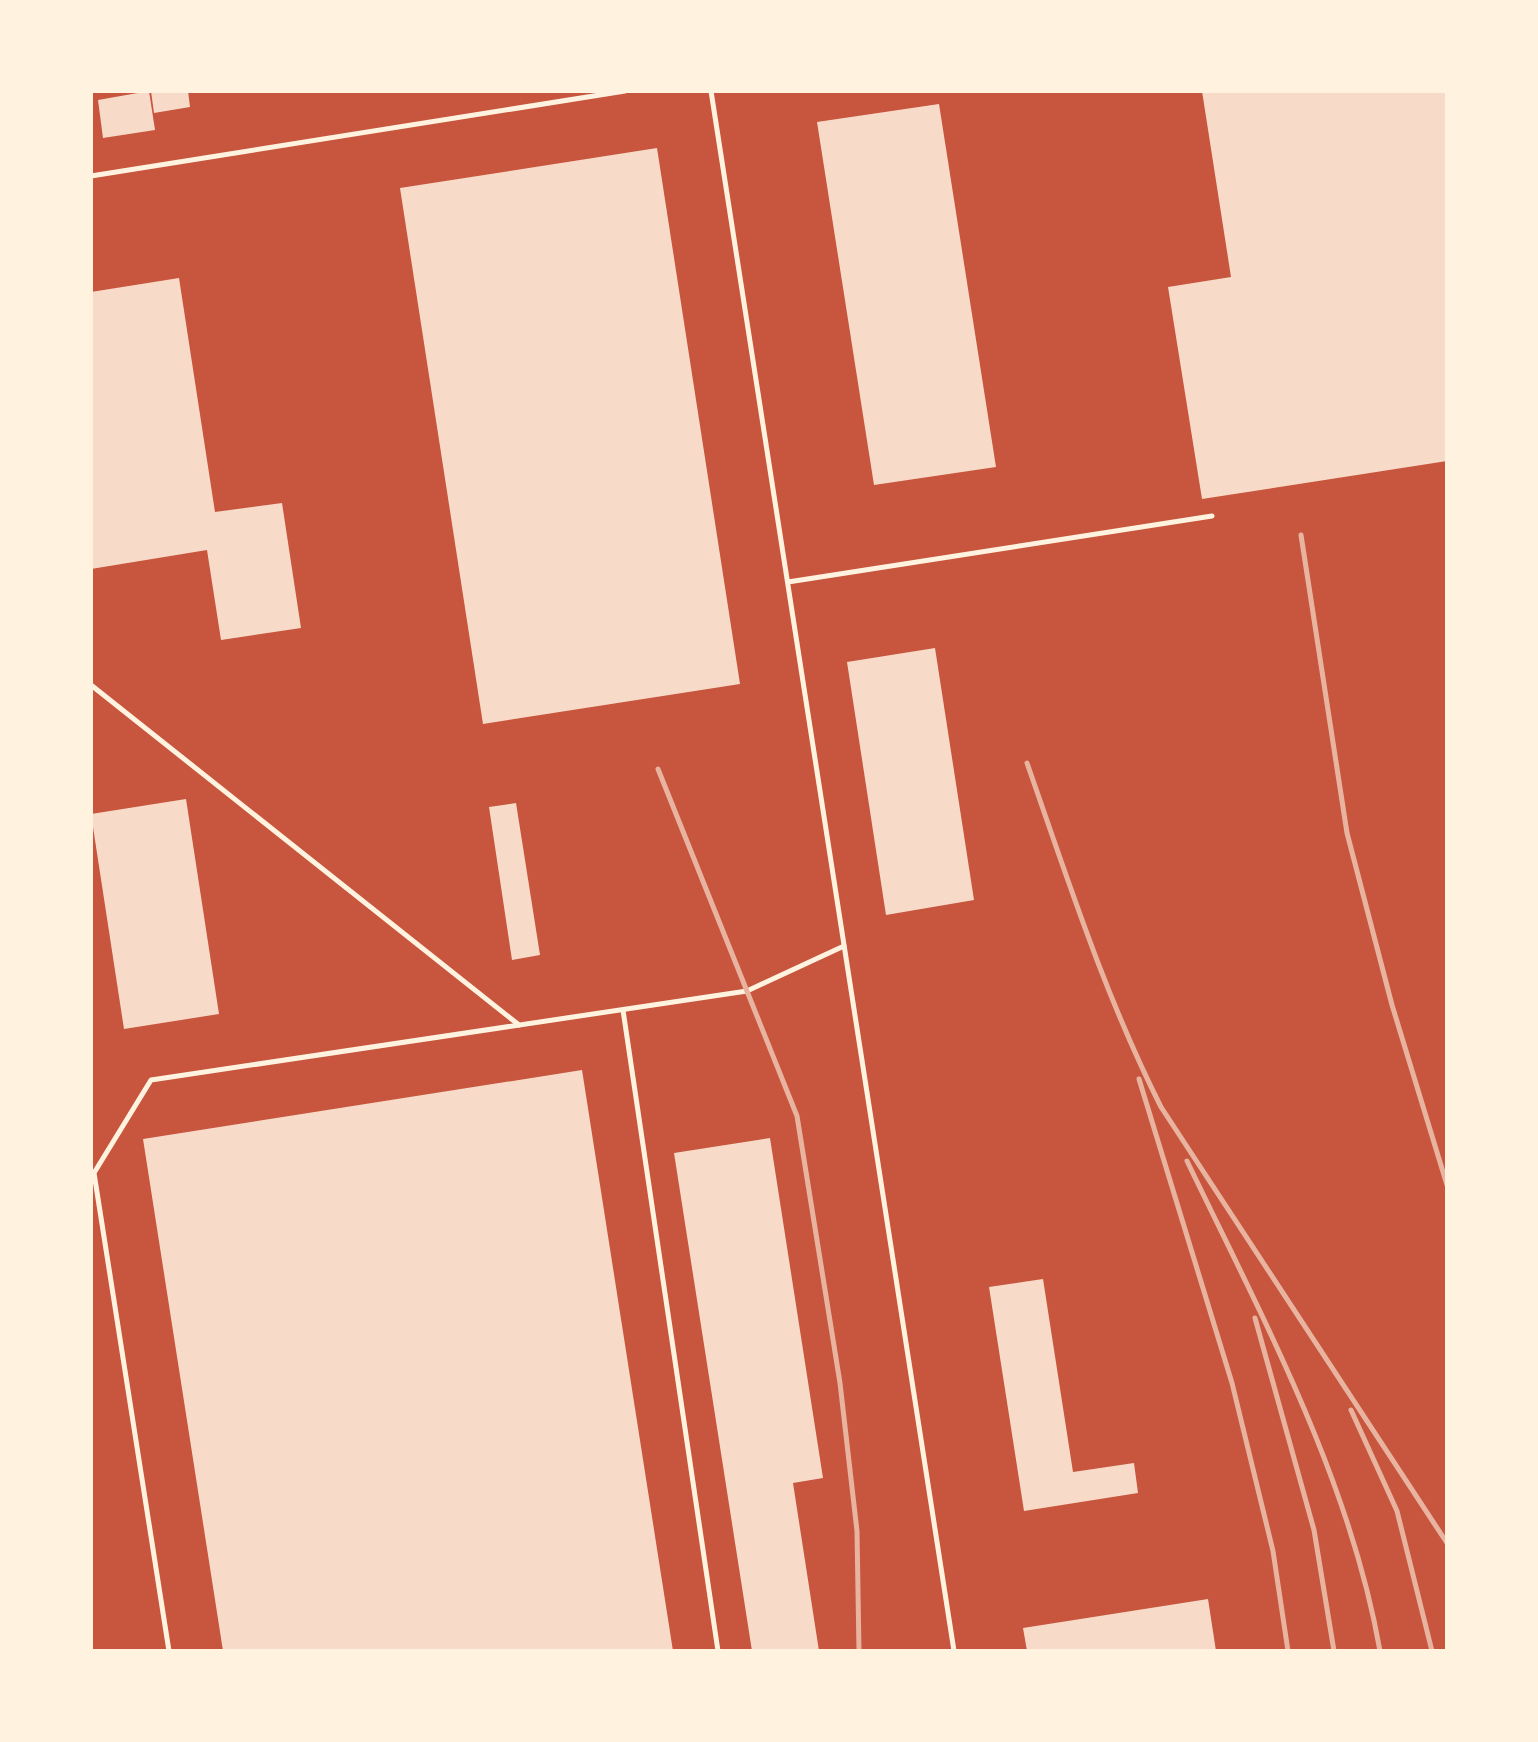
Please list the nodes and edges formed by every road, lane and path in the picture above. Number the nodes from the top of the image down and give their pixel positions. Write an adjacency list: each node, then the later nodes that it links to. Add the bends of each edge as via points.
1 (625, 91): 3 (lane)
2 (711, 91): 5 (lane)
3 (91, 176)
4 (1212, 516): 5 (lane)
5 (788, 582): 7 (lane)
6 (91, 685): 9 (lane)
7 (844, 946): 8 (lane, via 747,991); 12 (lane)
8 (623, 1010): 9 (lane); 11 (lane)
9 (519, 1025): 10 (lane, via 151,1080 94,1173)
10 (169, 1651)
11 (718, 1651)
12 (954, 1651)

